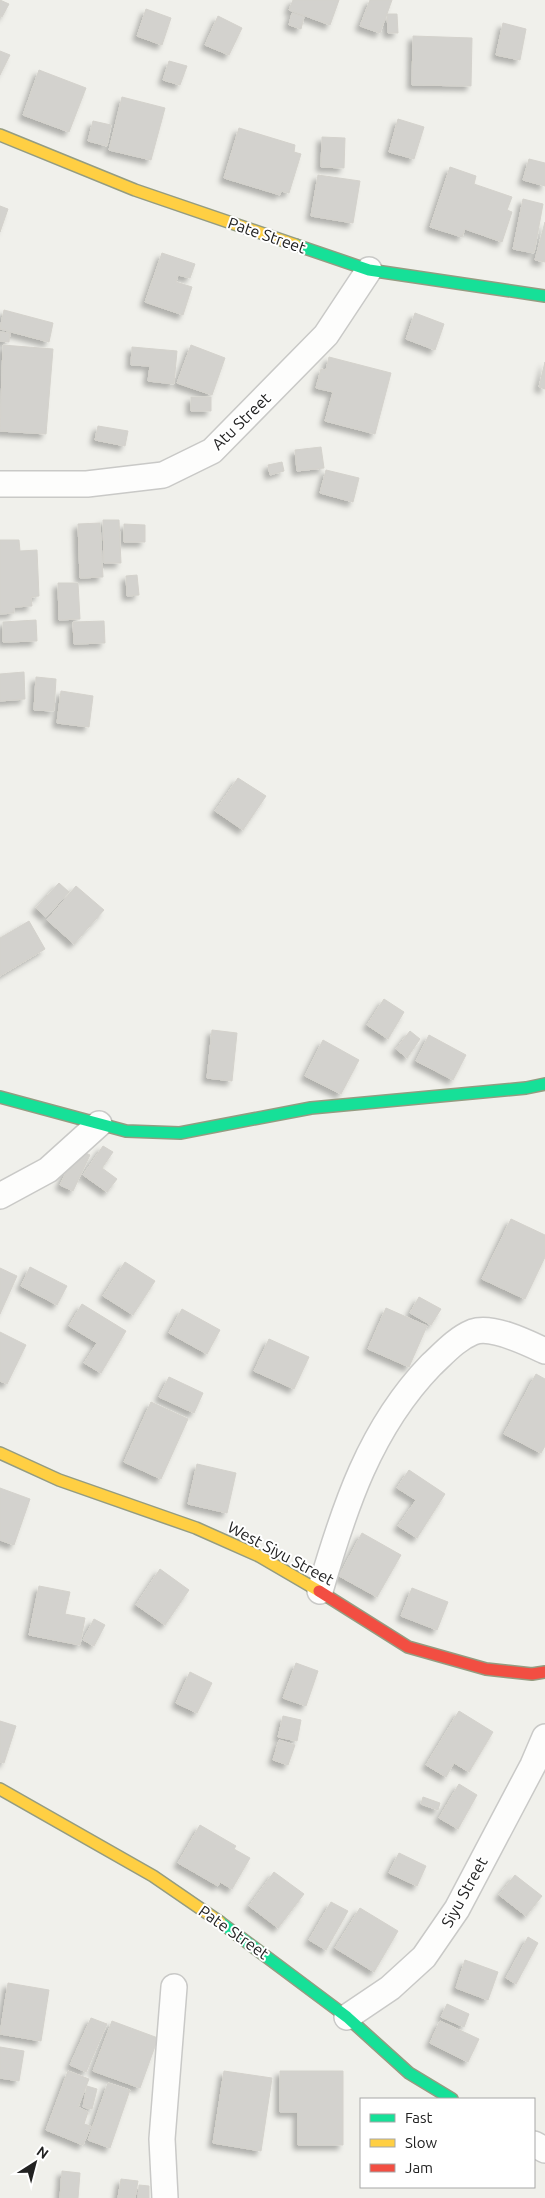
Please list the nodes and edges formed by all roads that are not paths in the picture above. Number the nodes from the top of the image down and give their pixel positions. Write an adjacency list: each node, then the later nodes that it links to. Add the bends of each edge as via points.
1 (0, 135): 2 (street, Pate Street, via 135,190)
2 (369, 270): 3 (street, Pate Street); 4 (street, Atu Street, via 326,334 212,451 163,475 87,484)
3 (545, 296)
4 (0, 484)
5 (545, 1084): 7 (street, via 311,1108 180,1133 126,1131)
6 (0, 1096): 7 (street)
7 (99, 1124): 8 (street, via 48,1170)
8 (0, 1196)
9 (545, 1351): 11 (street, via 498,1333 474,1332 452,1344 420,1377 387,1420 363,1464 336,1535)
10 (0, 1453): 11 (street, West Siyu Street, via 59,1480 196,1528 259,1556)
11 (320, 1591): 12 (street, West Siyu Street, via 408,1647 486,1669 532,1674)
12 (545, 1672)
13 (545, 1737): 16 (street, Siyu Street, via 452,1917 417,1963 390,1988)
14 (0, 1789): 16 (street, Pate Street, via 153,1876 249,1941)
15 (174, 1987): 18 (street, via 162,2139)
16 (347, 2017): 17 (street, Pate Street, via 409,2073)
17 (450, 2098)
18 (165, 2198)

